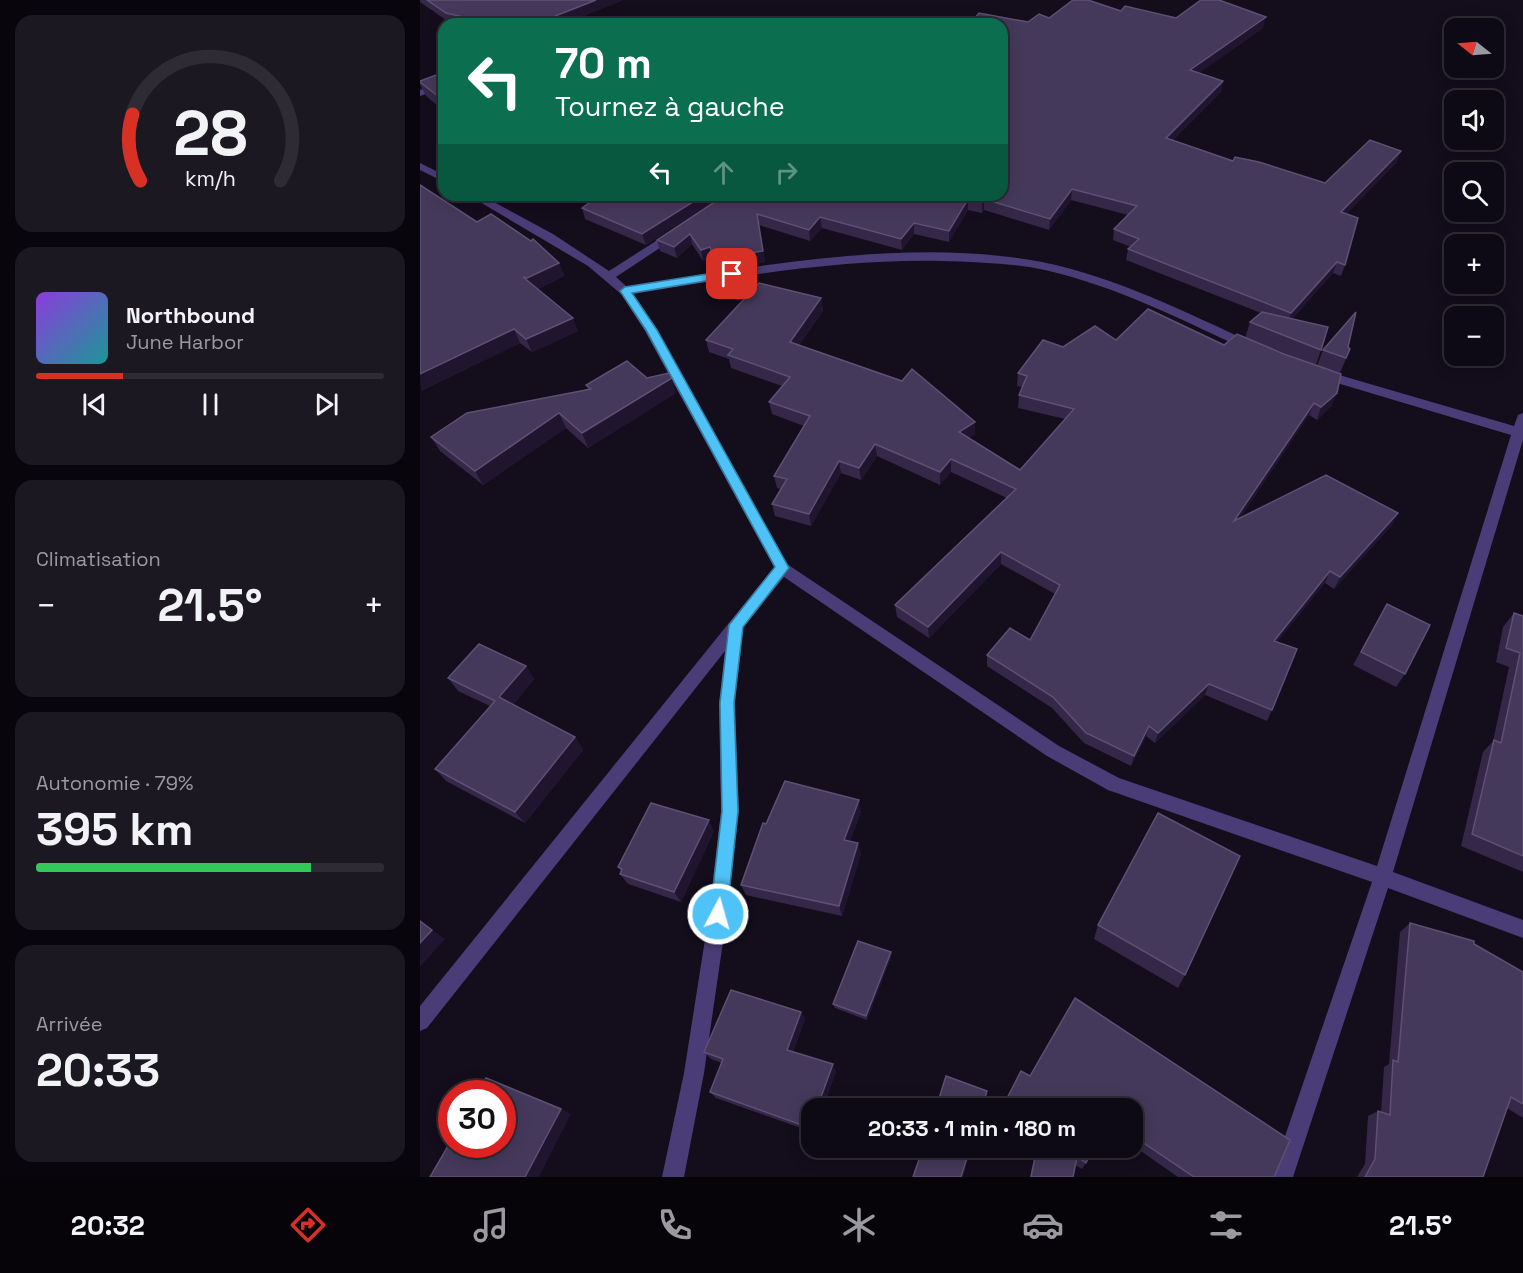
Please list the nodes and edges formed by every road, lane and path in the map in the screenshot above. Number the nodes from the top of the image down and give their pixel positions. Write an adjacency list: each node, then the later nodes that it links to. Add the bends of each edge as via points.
1 (438, 87): 2 (street)
2 (420, 93)
3 (420, 166): 4 (street)
4 (438, 176)
5 (484, 201): 7 (street, via 549,236)
6 (686, 226): 7 (street)
7 (608, 277): 8 (street)
8 (625, 291): 9 (street, via 860,258 991,260 1053,268 1106,285); 12 (street, via 651,330)
9 (1265, 353)
10 (1308, 369): 11 (street, via 1362,387)
11 (1521, 425): 14 (street)
12 (782, 568): 13 (street); 14 (street, via 1053,750 1114,784)
13 (736, 625): 16 (street); 17 (street, via 727,703 730,811 694,1072)
14 (1383, 877): 15 (street); 18 (street)
15 (1523, 929)
16 (420, 1021)
17 (673, 1177)
18 (1282, 1177)

